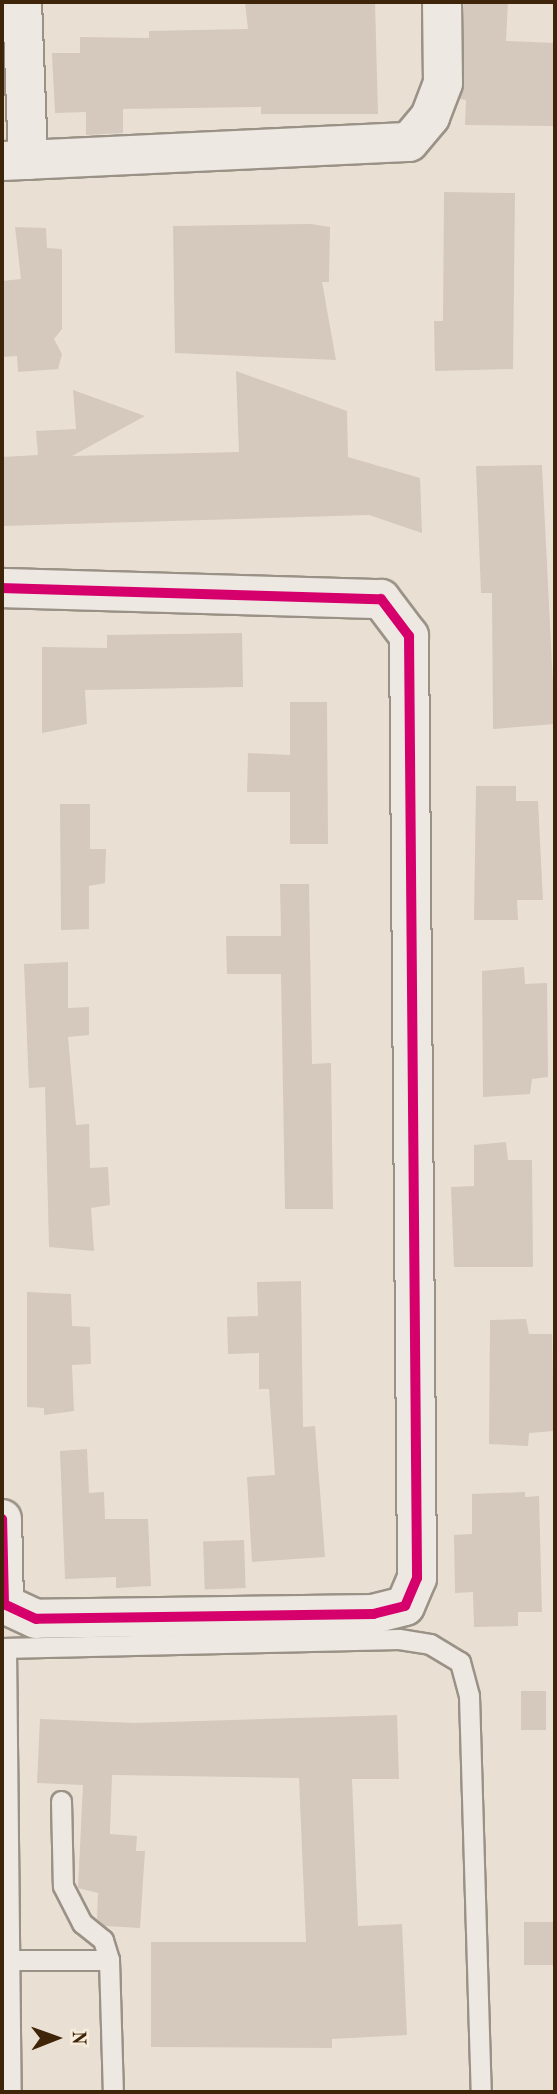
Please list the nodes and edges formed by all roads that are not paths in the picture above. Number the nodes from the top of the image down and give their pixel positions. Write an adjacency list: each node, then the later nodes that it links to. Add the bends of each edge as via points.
1 (22, 2): 3 (street)
2 (442, 2): 3 (street, via 443,83 430,117 409,142)
3 (15, 161)
4 (2, 588): 5 (street, via 381,599 409,636 417,1578 405,1606 374,1614 36,1619 4,1604)
5 (2, 1519)
6 (4, 1648): 8 (lane); 13 (lane, via 399,1639 430,1644 460,1662 468,1696)
7 (61, 1801): 9 (lane, via 63,1886 82,1923 103,1940)
8 (10, 1960): 9 (lane); 10 (lane)
9 (109, 1960): 12 (lane)
10 (6, 2061): 11 (lane)
11 (11, 2092)
12 (113, 2092)
13 (481, 2092)

